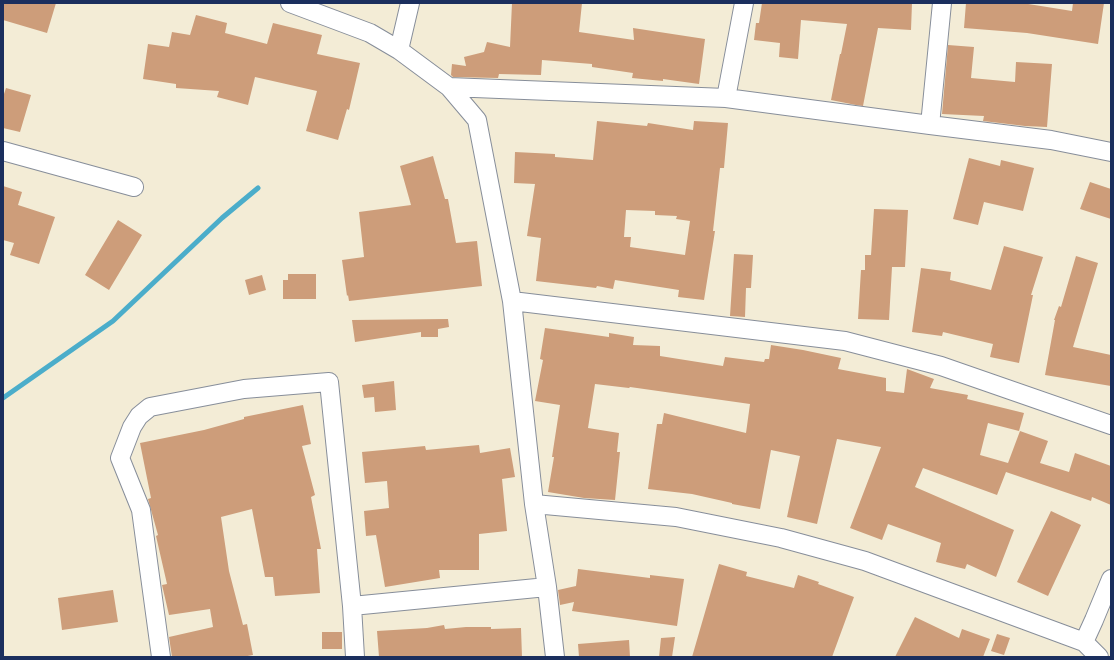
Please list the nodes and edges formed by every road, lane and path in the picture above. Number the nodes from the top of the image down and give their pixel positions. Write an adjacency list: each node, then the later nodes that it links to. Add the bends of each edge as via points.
1 (290, 3): 5 (street, via 370,33)
2 (410, 3): 5 (street)
3 (744, 3): 7 (street)
4 (942, 3): 8 (street)
5 (399, 50): 6 (street)
6 (449, 87): 7 (street); 12 (street, via 477,120)
7 (726, 98): 8 (street)
8 (930, 125): 10 (street, via 1051,140)
9 (3, 151): 11 (street)
10 (1111, 152)
11 (134, 187)
12 (512, 301): 13 (street, via 845,341 941,366); 14 (street)
13 (1111, 425)
14 (534, 504): 16 (street); 18 (street, via 676,517 781,538 865,561)
15 (1111, 579): 18 (street)
16 (547, 587): 17 (street); 21 (street)
17 (352, 606): 19 (street, via 329,382 244,389 150,407 139,416 132,427 120,458 141,510); 20 (street)
18 (1084, 642): 22 (street)
19 (161, 657)
20 (355, 657)
21 (555, 657)
22 (1099, 657)

